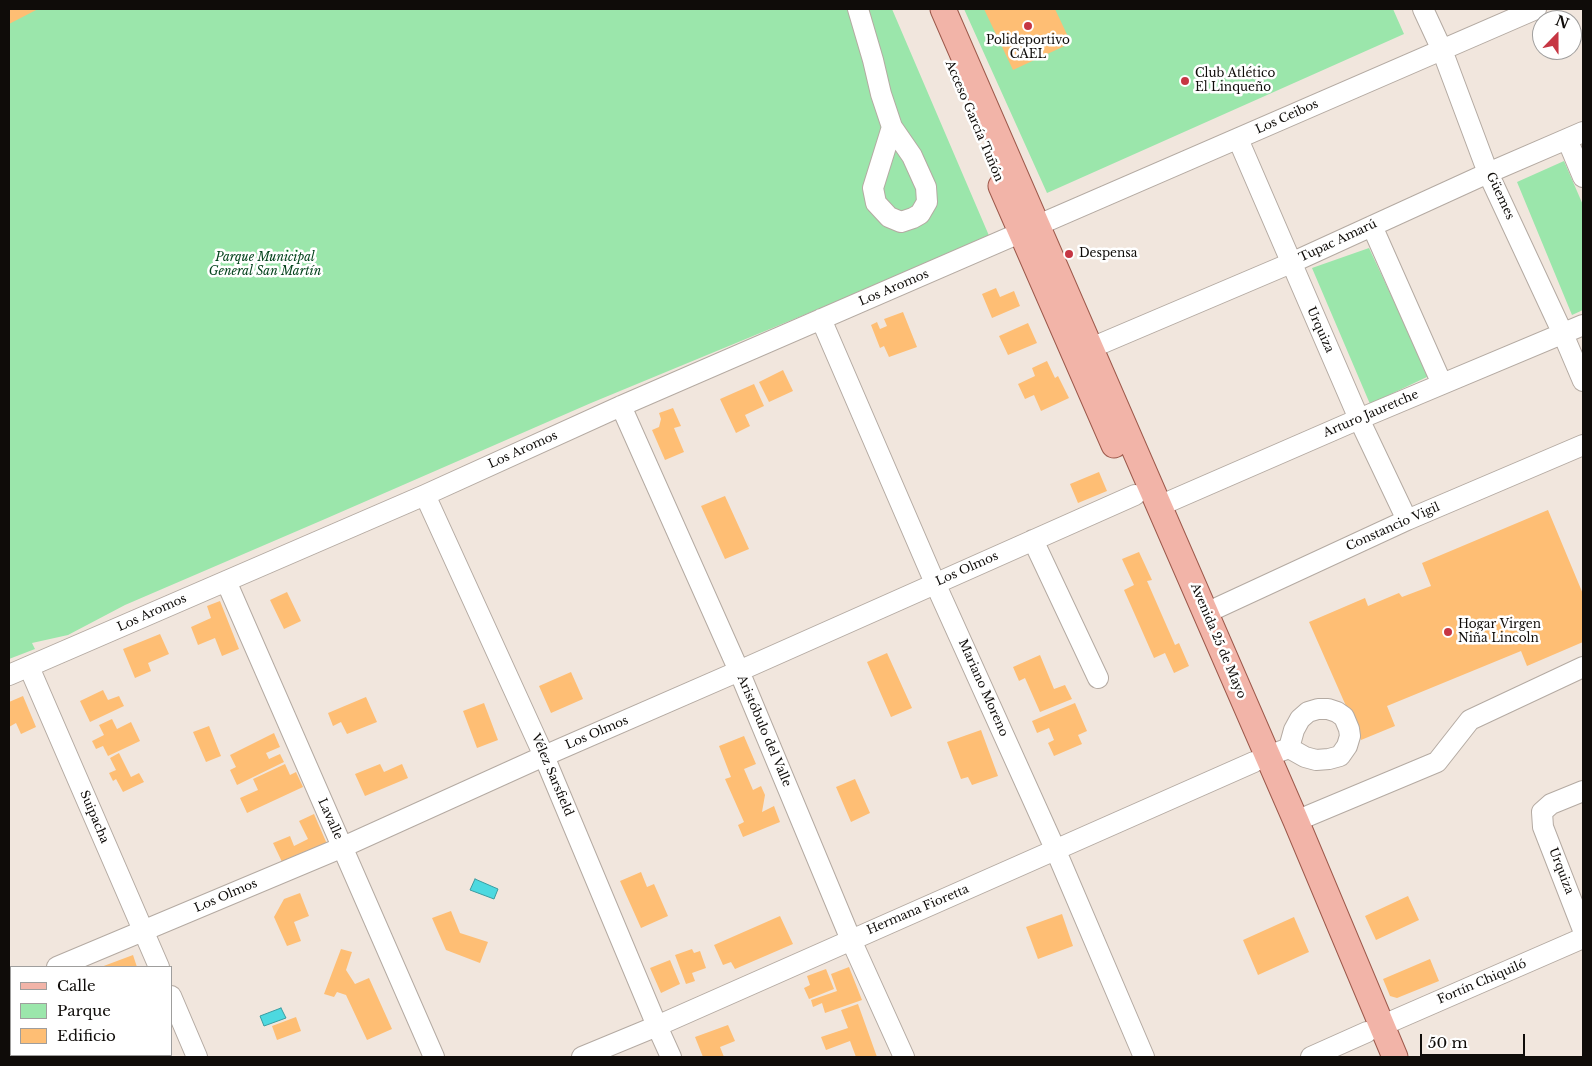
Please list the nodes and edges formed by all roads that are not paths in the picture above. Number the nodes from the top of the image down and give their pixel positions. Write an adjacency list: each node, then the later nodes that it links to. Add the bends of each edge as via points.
1 (858, 9): 7 (street)
2 (926, 9): 13 (main road, Acceso García Tuñón)
3 (943, 9): 13 (main road, Acceso García Tuñón)
4 (1423, 9): 6 (street, Güemes)
5 (1536, 9): 6 (street, Los Ceibos)
6 (1442, 50): 9 (street, Los Ceibos); 10 (street, Güemes)
7 (892, 127)
8 (1575, 136): 10 (street, Tupac Amarú); 11 (street)
9 (1238, 139): 13 (street, Los Ceibos); 14 (street, Urquiza)
10 (1488, 173): 12 (street, Tupac Amarú); 17 (street, Güemes)
11 (1583, 177)
12 (1372, 226): 14 (street, Tupac Amarú); 20 (street)
13 (1029, 229): 15 (street, Los Aromos); 18 (main road, Avenida 25 de Mayo); 25 (main road, Avenida 25 de Mayo)
14 (1291, 263): 18 (street, Tupac Amarú); 22 (street, Urquiza)
15 (821, 319): 21 (street, Los Aromos); 29 (street, Mariano Moreno)
16 (1583, 325): 17 (street, Arturo Jauretche)
17 (1563, 334): 19 (street, Güemes); 20 (street, Arturo Jauretche)
18 (1091, 348): 25 (main road, Avenida 25 de Mayo)
19 (1583, 381)
20 (1442, 384): 22 (street, Arturo Jauretche)
21 (621, 406): 24 (street, Los Aromos); 33 (street, Aristóbulo del Valle)
22 (1359, 419): 25 (street, Arturo Jauretche); 26 (street, Urquiza)
23 (1583, 445): 26 (street, Constancio Vigil)
24 (425, 495): 28 (street, Los Aromos); 36 (street, Vélez Sarsfield)
25 (1147, 500): 27 (street, Los Olmos); 30 (main road, Avenida 25 de Mayo); 37 (main road, Avenida 25 de Mayo)
26 (1407, 520): 30 (street, Constancio Vigil)
27 (1033, 540): 29 (street, Los Olmos); 35 (street)
28 (226, 581): 31 (street, Los Aromos); 40 (street, Lavalle)
29 (935, 583): 33 (street, Los Olmos); 41 (street, Mariano Moreno)
30 (1206, 613): 37 (main road, Avenida 25 de Mayo)
31 (29, 667): 34 (street, Los Aromos); 43 (street, Suipacha)
32 (1583, 667): 39 (street, via 1470,720 1438,762)
33 (739, 671): 36 (street, Los Olmos); 45 (street, Aristóbulo del Valle)
34 (9, 675)
35 (1098, 678)
36 (544, 756): 40 (street, Los Olmos); 49 (street, Vélez Sarsfield)
37 (1270, 756): 39 (main road, Avenida 25 de Mayo); 41 (street, Hermana Fioretta); 50 (main road, Avenida 25 de Mayo)
38 (1583, 791): 42 (street, Urquiza, via 1551,804 1542,812 1543,827)
39 (1296, 821): 50 (main road, Avenida 25 de Mayo)
40 (343, 848): 43 (street, Los Olmos); 52 (street, Lavalle)
41 (1056, 851): 45 (street, Hermana Fioretta); 56 (street, Mariano Moreno)
42 (1583, 930)
43 (143, 931): 46 (street, Los Olmos); 47 (street, Suipacha)
44 (1583, 938): 50 (street, Fortín Chiquiló)
45 (851, 940): 49 (street, Hermana Fioretta); 55 (street, Aristóbulo del Valle)
46 (58, 966)
47 (159, 966)
48 (172, 998): 51 (street)
49 (657, 1026): 53 (street, Hermana Fioretta); 54 (street, Vélez Sarsfield)
50 (1374, 1029): 57 (street, Fortín Chiquiló); 58 (main road, Avenida 25 de Mayo); 59 (main road, Avenida 25 de Mayo)
51 (197, 1057)
52 (434, 1057)
53 (582, 1057)
54 (672, 1057)
55 (904, 1057)
56 (1144, 1057)
57 (1311, 1057)
58 (1378, 1057)
59 (1395, 1057)

